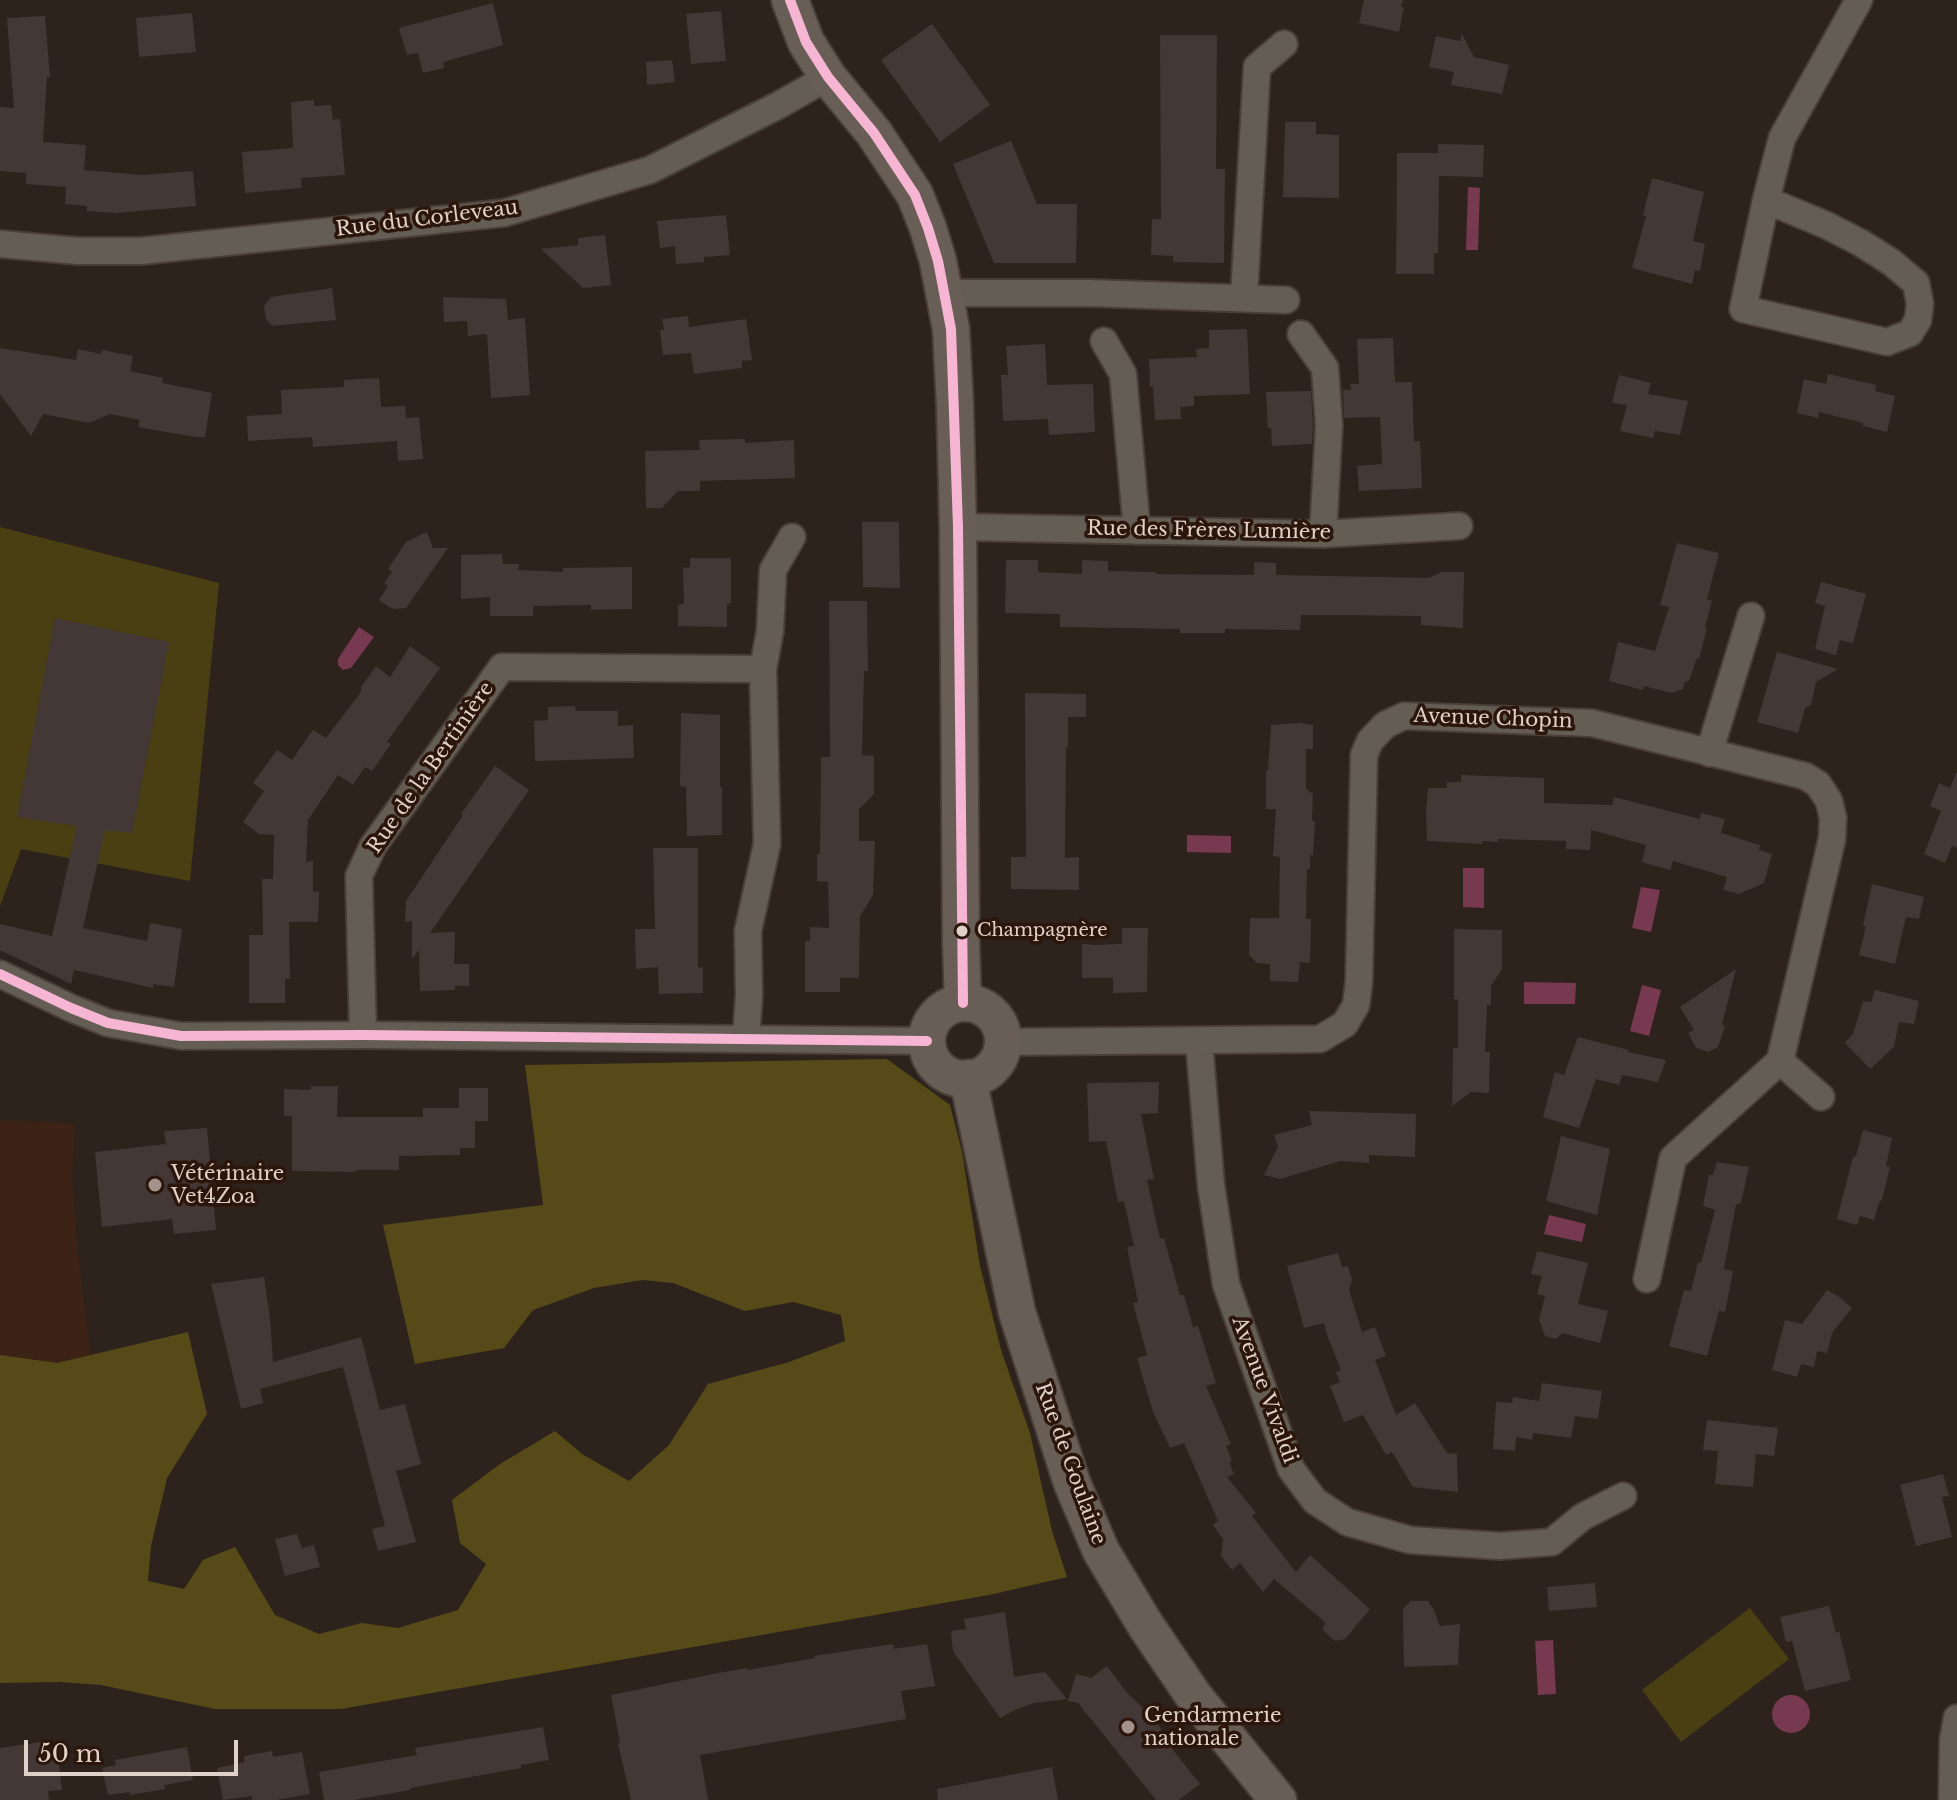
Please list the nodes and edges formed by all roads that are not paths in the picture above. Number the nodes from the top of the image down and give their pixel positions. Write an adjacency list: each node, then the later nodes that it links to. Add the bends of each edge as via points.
1 (790, 0): 4 (street, via 806,42)
2 (1859, 0): 5 (street, via 1782,138)
3 (1284, 44): 8 (street, via 1257,67)
4 (828, 77): 6 (street, Rue du Corleveau, via 650,170 504,213 141,251); 7 (street, via 915,195)
5 (1766, 200): 5 (street, via 1743,309 1887,342 1910,333 1920,304 1916,283 1861,243)
6 (0, 244)
7 (944, 293): 8 (street); 13 (street, via 951,329)
8 (1244, 297): 9 (street)
9 (1286, 300)
10 (1301, 334): 15 (street, via 1325,368 1329,426)
11 (1104, 341): 14 (street, via 1123,374)
12 (1459, 526): 15 (street, Rue des Frères Lumière)
13 (958, 527): 14 (street, Rue des Frères Lumière); 21 (street)
14 (1137, 531): 15 (street, Rue des Frères Lumière)
15 (1323, 534)
16 (792, 537): 18 (street, via 773,570)
17 (1751, 616): 19 (street)
18 (763, 669): 22 (street, Rue de la Bertinière, via 502,667 373,846 359,876); 23 (street, via 767,844 748,931)
19 (1709, 753): 25 (street, Avenue Chopin, via 1592,723 1404,716 1385,725 1364,755 1359,982 1356,1005 1345,1024 1320,1039); 27 (street, Avenue Chopin, via 1805,776 1818,784 1833,818)
20 (0, 974): 22 (street, via 129,1028 181,1036)
21 (963, 1003): 24 (street, via 934,1019); 26 (street, via 976,1004 996,1018)
22 (363, 1035): 23 (street)
23 (746, 1039): 24 (street)
24 (927, 1041): 28 (street, via 935,1064 945,1073)
25 (1199, 1041): 26 (street, Avenue Chopin); 31 (street, Avenue Vivaldi, via 1226,1284 1291,1469 1315,1501 1347,1522 1410,1540 1500,1546 1552,1542 1582,1517)
26 (1003, 1042): 28 (street, via 997,1062)
27 (1780, 1061): 29 (street); 30 (street, via 1673,1158)
28 (969, 1078): 33 (street, Rue de Goulaine, via 1017,1312 1072,1483 1101,1551 1193,1695)
29 (1821, 1097)
30 (1647, 1279)
31 (1623, 1496)
32 (1957, 1718): 34 (street)
33 (1278, 1800)
34 (1952, 1800)

